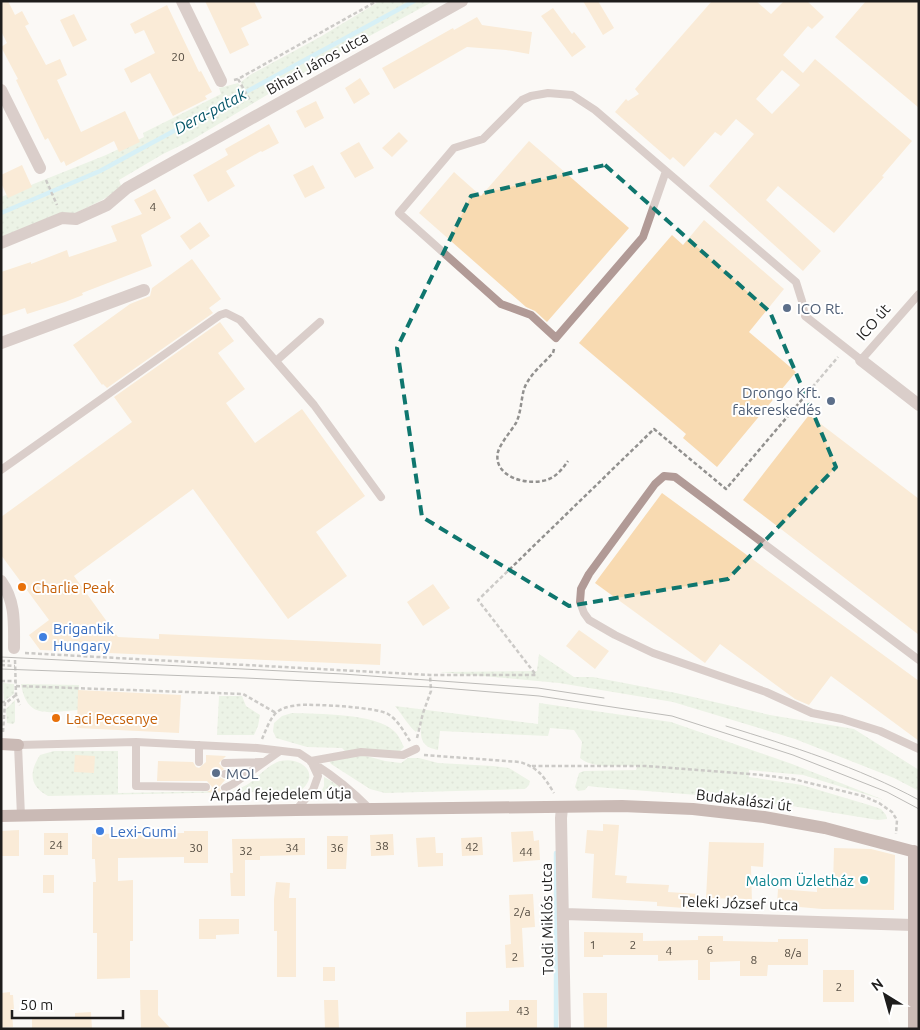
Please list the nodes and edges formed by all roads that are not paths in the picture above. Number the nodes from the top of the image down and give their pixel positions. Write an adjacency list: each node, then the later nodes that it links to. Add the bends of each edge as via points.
1 (182, 1): 3 (street)
2 (462, 1): 7 (street, Bihari János utca, via 127,188 107,205 76,219 62,218)
3 (222, 81)
4 (1, 90): 5 (street)
5 (40, 168)
6 (666, 171): 6 (lane, via 643,237 556,338 531,315 501,304 399,213 454,148 483,139 522,100 539,94 572,95 595,110); 12 (lane, via 796,282 805,316)
7 (1, 243)
8 (144, 290): 11 (street)
9 (919, 294): 12 (lane, ICO út)
10 (320, 322): 13 (lane)
11 (1, 343)
12 (861, 360): 14 (street, ICO út)
13 (276, 361): 15 (lane, via 240,320 226,313 220,315); 16 (lane, via 314,405)
14 (919, 405)
15 (1, 470)
16 (381, 497)
17 (1, 582): 18 (street, via 8,591 14,614)
18 (14, 651)
19 (919, 660): 25 (lane, via 675,477 664,476 655,484 581,589 580,602 589,620 653,654 766,692 812,712 880,732)
20 (2, 738): 22 (main road)
21 (136, 742): 22 (lane); 23 (lane); 33 (lane, via 136,786)
22 (18, 744): 39 (lane)
23 (199, 745): 26 (lane); 27 (lane)
24 (416, 749): 29 (lane, via 403,755 361,752)
25 (919, 750)
26 (280, 751): 28 (lane); 29 (lane, via 299,753)
27 (199, 762)
28 (262, 762): 30 (lane); 32 (lane)
29 (311, 762): 36 (lane, via 324,769); 37 (lane, via 318,776 317,783)
30 (225, 763)
31 (225, 774): 32 (lane)
32 (246, 774): 34 (lane)
33 (201, 786)
34 (225, 788)
35 (562, 808): 36 (main road, Árpád fejedelem útja); 40 (main road, Budakalászi út, via 622,806 711,810 826,828); 41 (street, Toldi Miklós utca)
36 (370, 809): 37 (main road, Árpád fejedelem útja)
37 (296, 810): 39 (main road, Árpád fejedelem útja)
38 (1, 816): 39 (main road, Árpád fejedelem útja)
39 (21, 816)
40 (916, 852): 42 (main road)
41 (564, 914): 42 (street, Teleki József utca); 43 (street, Toldi Miklós utca)
42 (913, 925): 44 (main road)
43 (565, 1029)
44 (914, 1029)

